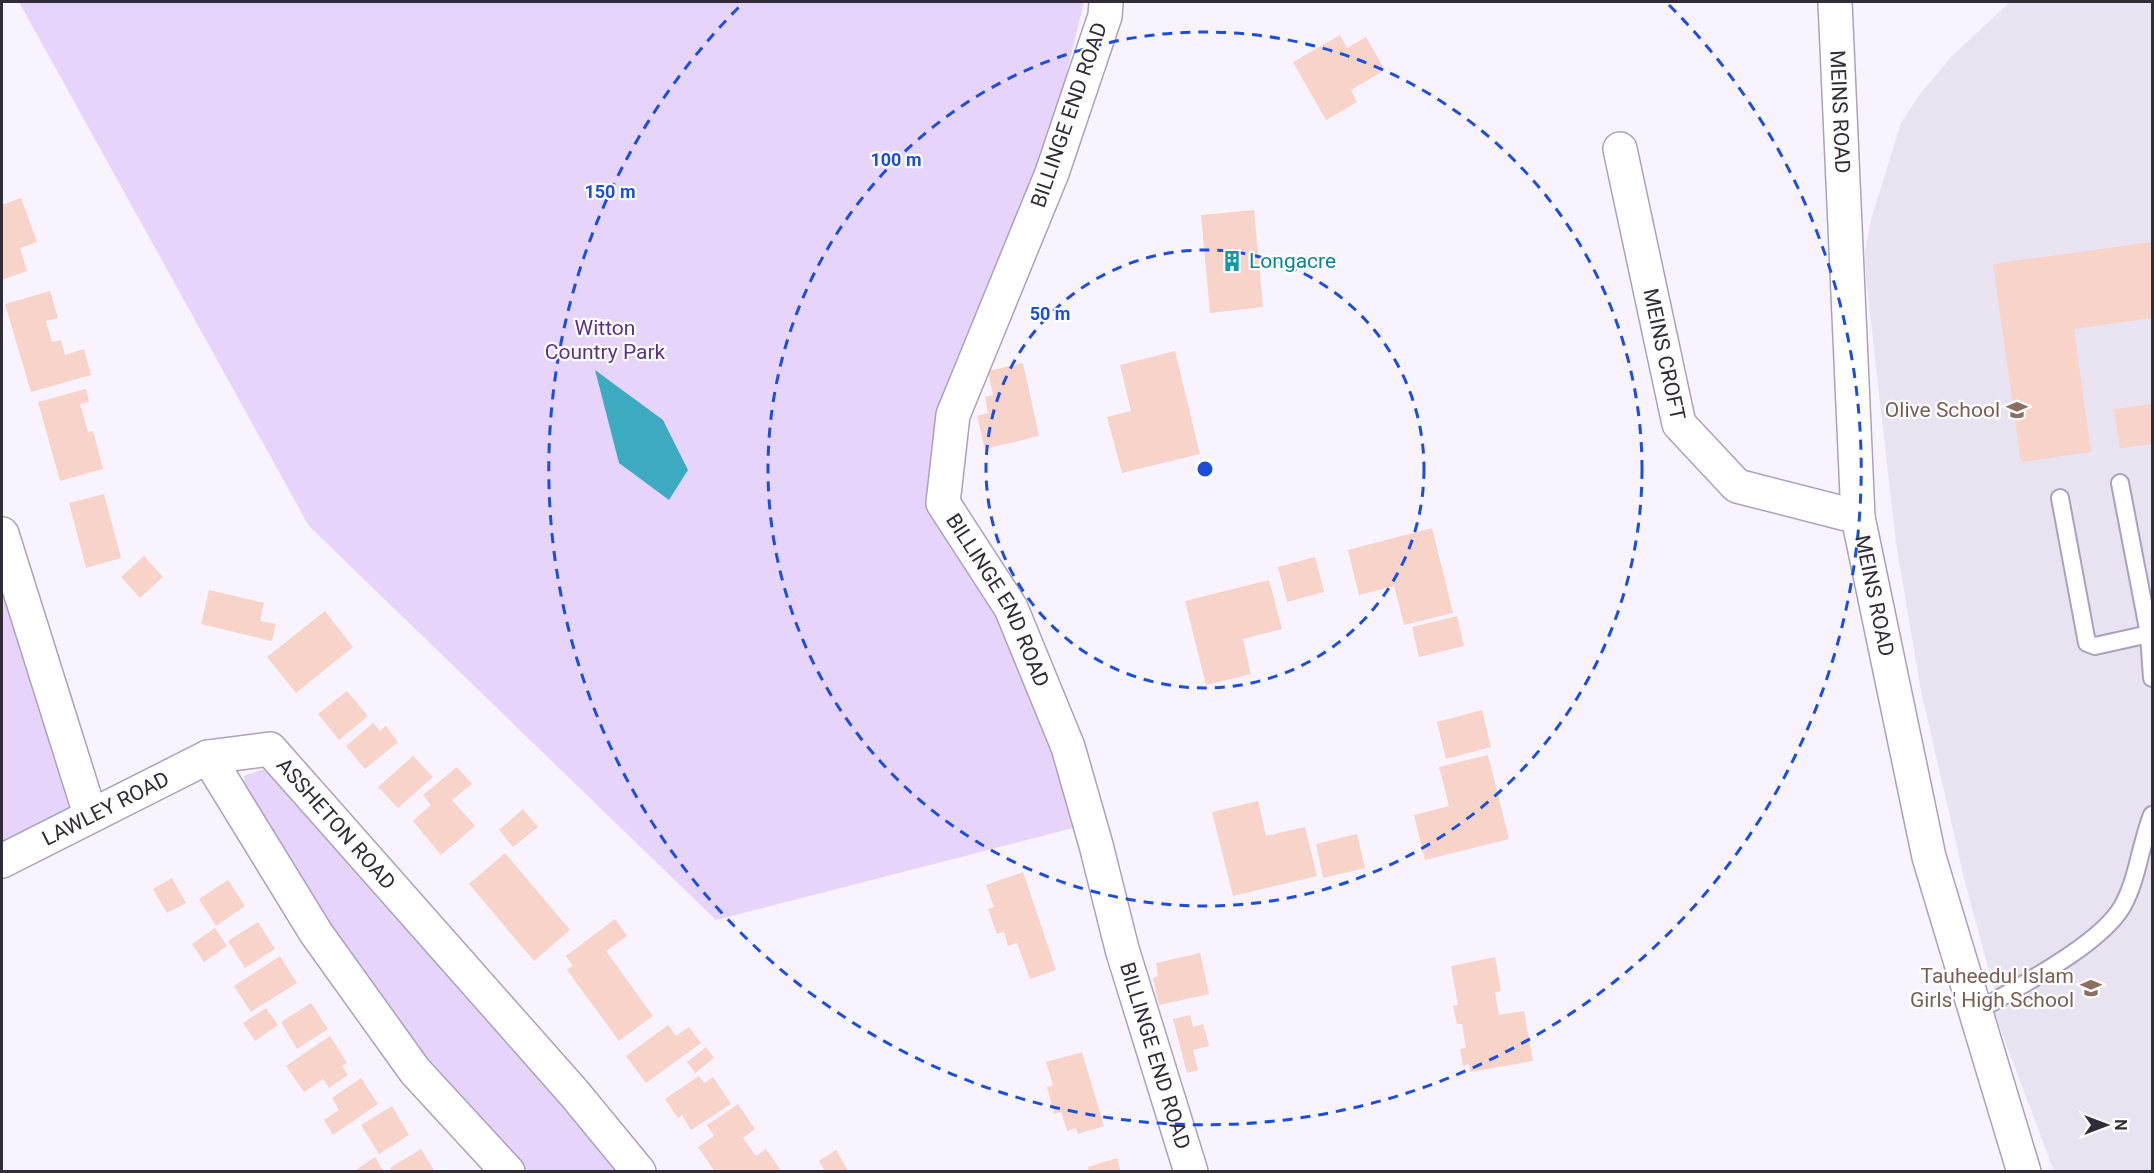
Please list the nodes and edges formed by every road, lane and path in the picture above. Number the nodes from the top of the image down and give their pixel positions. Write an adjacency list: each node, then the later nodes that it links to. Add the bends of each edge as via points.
1 (1106, 2): 18 (street, BILLINGE END ROAD, via 1105,16 1052,173 953,415 943,503 1011,608 1068,747 1122,949)
2 (1835, 2): 6 (street, MEINS ROAD)
3 (1620, 149): 6 (street, MEINS CROFT, via 1678,424 1737,486)
4 (2120, 483): 8 (lane)
5 (2060, 498): 9 (lane, via 2087,643 2104,645)
6 (1858, 517): 15 (street, MEINS ROAD, via 1929,857)
7 (2, 534): 12 (street)
8 (2148, 612): 9 (lane)
9 (2149, 634): 10 (lane)
10 (2152, 678)
11 (208, 757): 12 (street, LAWLEY ROAD); 16 (street, via 316,933 415,1071); 17 (street, ASSHETON ROAD, via 270,749)
12 (90, 814): 14 (street, LAWLEY ROAD)
13 (2152, 815): 15 (lane, via 2122,908 2103,929 2063,959)
14 (2, 861)
15 (1976, 1012): 19 (street, MEINS ROAD)
16 (508, 1172)
17 (639, 1172)
18 (1191, 1172)
19 (2024, 1172)

